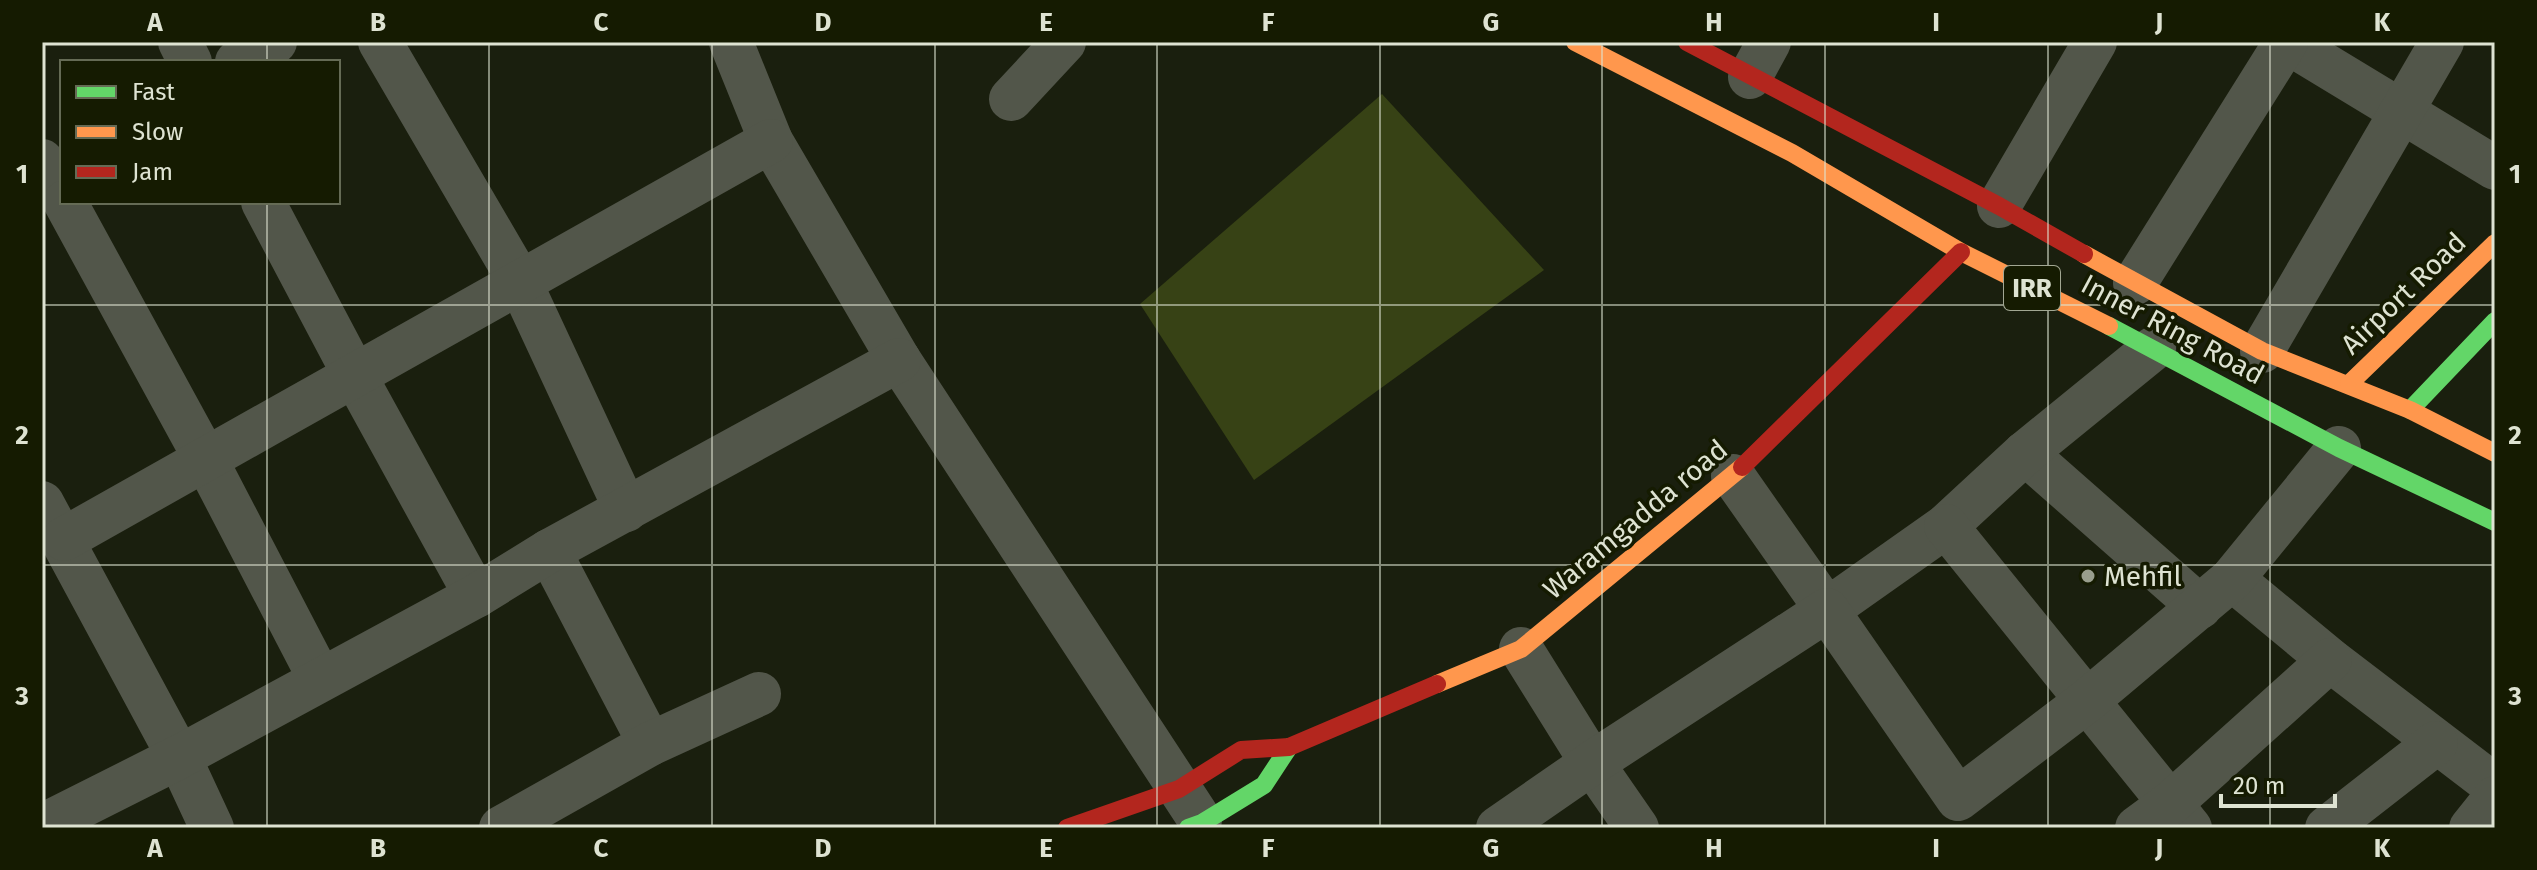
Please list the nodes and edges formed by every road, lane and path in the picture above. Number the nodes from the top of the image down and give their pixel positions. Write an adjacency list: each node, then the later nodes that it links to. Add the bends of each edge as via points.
1 (180, 42): 12 (street)
2 (275, 42): 13 (street)
3 (380, 42): 25 (street)
4 (731, 42): 16 (street)
5 (1064, 42): 14 (street)
6 (1575, 42): 24 (main road, Inner Ring Road / IRR, via 1792,153)
7 (1687, 42): 11 (main road, Inner Ring Road / IRR)
8 (2095, 42): 22 (street)
9 (2286, 42): 15 (street); 26 (street)
10 (2442, 42): 15 (street)
11 (1760, 59): 22 (main road, Inner Ring Road / IRR)
12 (189, 60)
13 (241, 60)
14 (1011, 99)
15 (2401, 112): 18 (street); 29 (street)
16 (771, 141): 25 (street); 30 (street)
17 (42, 161): 19 (street)
18 (2495, 168)
19 (60, 194)
20 (65, 204): 37 (street)
21 (264, 204): 31 (street)
22 (1999, 206): 26 (main road, Inner Ring Road / IRR)
23 (2495, 243): 32 (main road, Airport Road)
24 (1961, 252): 28 (main road, Inner Ring Road / IRR); 38 (main road, Waramgadda road)
25 (519, 280): 31 (street); 39 (street)
26 (2135, 283): 29 (main road, Inner Ring Road / IRR)
27 (2495, 321): 33 (main road)
28 (2154, 348): 34 (main road, Inner Ring Road / IRR); 35 (street)
29 (2262, 351): 32 (main road, Inner Ring Road / IRR)
30 (899, 360): 39 (street); 59 (street)
31 (355, 376): 37 (street); 45 (street)
32 (2349, 384): 33 (main road, Inner Ring Road / IRR)
33 (2410, 410): 36 (main road, Inner Ring Road / IRR)
34 (2339, 448): 41 (main road, Inner Ring Road / IRR); 44 (street)
35 (2025, 453): 42 (street); 44 (street)
36 (2495, 453)
37 (206, 460): 40 (street); 49 (street)
38 (1733, 476): 46 (street); 47 (main road, Waramgadda road)
39 (626, 510): 43 (street)
40 (53, 521): 55 (street)
41 (2495, 522)
42 (1946, 526): 46 (street); 51 (street)
43 (549, 551): 45 (street); 53 (street)
44 (2216, 593): 48 (street); 51 (street)
45 (476, 596): 49 (street)
46 (1827, 610): 51 (street, via 1958,799); 56 (street)
47 (1521, 649): 54 (main road, Waramgadda road); 56 (street)
48 (2330, 660): 52 (street); 60 (street)
49 (320, 679): 55 (street)
50 (759, 694): 53 (street)
51 (2088, 700): 60 (street)
52 (2436, 743): 57 (street); 67 (street)
53 (650, 744): 63 (street)
54 (1289, 747): 59 (main road, Waramgadda road, via 1264,785); 59 (main road, Waramgadda road, via 1241,750)
55 (179, 757): 61 (street); 62 (street)
56 (1592, 763): 65 (street); 66 (street)
57 (2495, 786)
58 (2495, 798): 68 (street)
59 (1193, 817): 64 (main road, Waramgadda road)
60 (2166, 820)
61 (42, 826)
62 (212, 828)
63 (501, 828)
64 (1067, 828)
65 (1498, 828)
66 (1637, 828)
67 (2327, 828)
68 (2471, 828)

